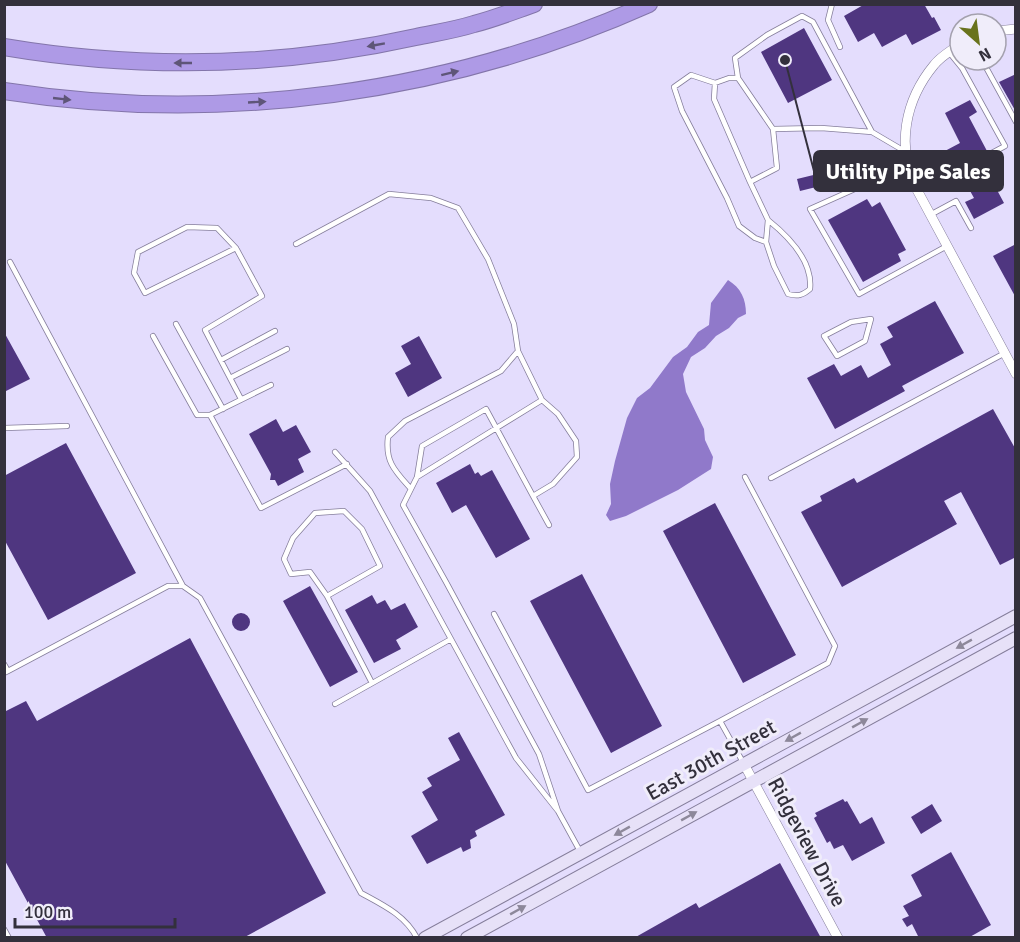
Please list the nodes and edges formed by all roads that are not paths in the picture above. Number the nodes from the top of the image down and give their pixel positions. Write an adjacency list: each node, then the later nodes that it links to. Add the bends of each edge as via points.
1 (534, 4): 4 (highway, one-way to 4, via 472,25 397,41 262,60 144,62)
2 (649, 4): 11 (highway, one-way to 2, via 85,101 188,105 347,93 484,64)
3 (832, 4): 5 (lane, via 828,20)
4 (4, 47)
5 (840, 47)
6 (948, 54): 15 (street, via 934,65 917,89 908,112)
7 (964, 72): 16 (lane, via 1005,146)
8 (988, 72): 12 (lane)
9 (738, 78): 10 (lane); 13 (lane); 14 (lane, via 735,58 802,16 813,22)
10 (715, 83): 18 (lane, via 714,99); 22 (lane, via 690,75 674,87 739,226)
11 (4, 91)
12 (1016, 122)
13 (773, 129): 14 (lane); 18 (lane, via 777,168)
14 (872, 132): 15 (lane)
15 (906, 152): 17 (street)
16 (960, 170)
17 (911, 175): 19 (street); 24 (lane, via 857,188 810,209 859,294)
18 (750, 182): 20 (lane)
19 (930, 215): 21 (lane, via 956,201); 24 (street)
20 (768, 220): 22 (lane); 22 (lane, via 793,244 810,271 810,289 804,294 788,294)
21 (970, 228)
22 (766, 242)
23 (296, 244): 32 (lane, via 389,194 431,198 458,208 488,259 514,324)
24 (947, 246): 33 (street)
25 (236, 248): 25 (lane, via 145,293 134,273 138,252 187,227 217,228); 34 (lane, via 262,296 205,330)
26 (10, 262): 53 (lane)
27 (871, 319): 27 (lane, via 865,341 837,356 824,336 851,322)
28 (176, 324): 40 (lane)
29 (276, 331): 34 (lane)
30 (153, 336): 41 (lane, via 197,415)
31 (287, 349): 36 (lane)
32 (518, 351): 39 (lane); 50 (lane, via 501,371 405,421 388,436 392,468)
33 (1005, 353): 35 (street); 49 (lane)
34 (220, 360): 36 (lane)
35 (1016, 374)
36 (230, 378): 38 (lane)
37 (271, 385): 38 (lane)
38 (242, 399): 40 (lane)
39 (542, 400): 44 (lane); 51 (lane, via 558,414 576,441 577,457 553,483)
40 (222, 409): 41 (lane)
41 (210, 415): 46 (lane, via 261,508)
42 (67, 426): 43 (lane)
43 (4, 428)
44 (496, 428): 47 (lane); 47 (lane, via 486,409 422,446); 51 (lane)
45 (336, 452): 46 (lane)
46 (347, 464): 58 (lane, via 370,491)
47 (417, 477): 50 (lane)
48 (745, 477): 63 (lane, via 835,646 828,663)
49 (771, 478)
50 (411, 489): 66 (lane, via 403,505 539,754)
51 (533, 496): 52 (lane)
52 (549, 525)
53 (183, 586): 60 (lane, via 168,586); 70 (lane, via 200,598 361,893 397,913)
54 (327, 596): 54 (lane, via 380,566 362,529 344,511 315,513 293,538 284,559 291,574 310,573); 61 (lane)
55 (494, 614): 63 (lane, via 588,790)
56 (1016, 616): 64 (main road, East 30th Street, one-way to 64)
57 (1016, 638): 65 (main road, East 30th Street, one-way to 57)
58 (451, 639): 61 (lane); 66 (lane, via 516,758)
59 (4, 664): 60 (lane)
60 (6, 672)
61 (372, 683): 62 (lane)
62 (335, 704)
63 (720, 721): 64 (lane)
64 (744, 764): 65 (street, Ridgeview Drive); 67 (main road, East 30th Street, one-way to 67)
65 (754, 781): 72 (main road, East 30th Street, one-way to 65); 73 (street, Ridgeview Drive)
66 (558, 811): 67 (lane)
67 (581, 853): 71 (main road, East 30th Street)
68 (4, 929): 69 (lane)
69 (9, 938)
70 (417, 938)
71 (425, 938)
72 (467, 938)
73 (838, 938)

